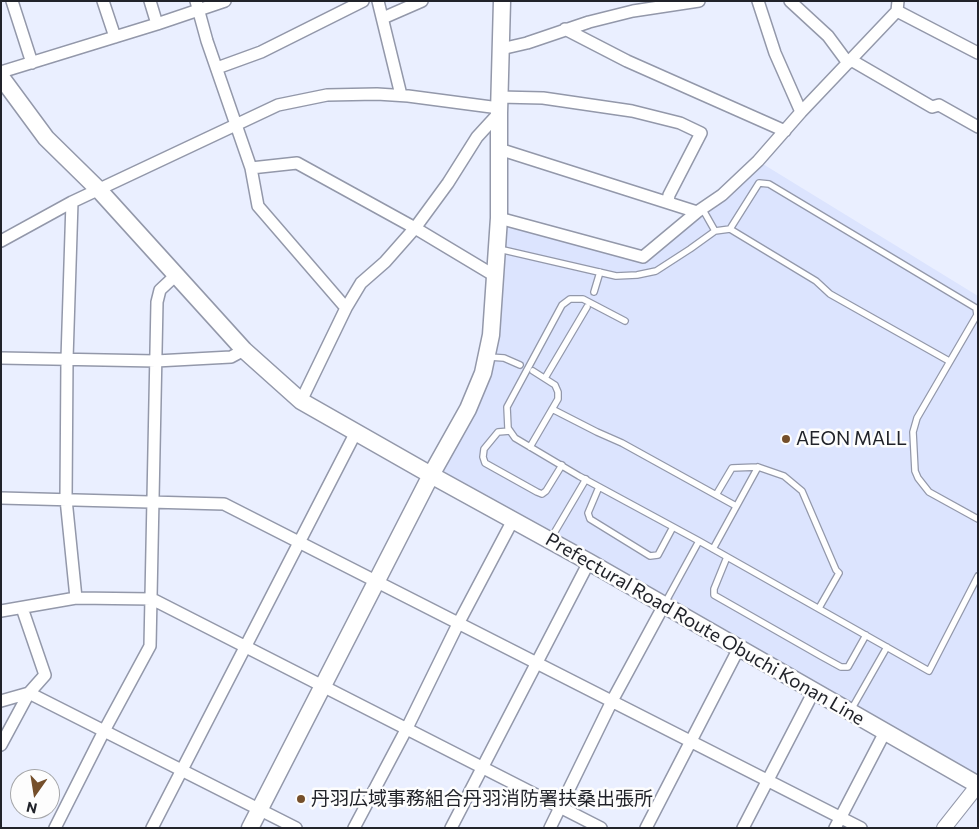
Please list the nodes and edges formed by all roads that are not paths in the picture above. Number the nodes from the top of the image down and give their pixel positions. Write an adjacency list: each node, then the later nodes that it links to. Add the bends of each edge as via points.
1 (12, 1): 23 (street)
2 (103, 1): 19 (street)
3 (150, 1): 16 (street)
4 (225, 1): 13 (street)
5 (363, 1): 24 (street, via 268,49)
6 (378, 1): 15 (street)
7 (422, 1): 15 (street)
8 (492, 1): 17 (street)
9 (502, 1): 17 (main road)
10 (699, 1): 18 (street, via 634,11)
11 (758, 1): 29 (street, via 775,53)
12 (790, 1): 22 (street, via 828,36)
13 (197, 6): 16 (street); 24 (street)
14 (898, 6): 21 (street); 22 (street)
15 (384, 18): 27 (street)
16 (157, 24): 19 (street)
17 (502, 24): 20 (main road)
18 (565, 30): 20 (street); 32 (street, via 627,61)
19 (115, 37): 23 (street)
20 (501, 49): 28 (main road)
21 (978, 53)
22 (850, 62): 29 (street); 31 (street, via 932,107 939,106)
23 (32, 63): 25 (street)
24 (217, 68): 30 (street)
25 (1, 72)
26 (1, 77): 35 (main road, Prefectural Road Route Obuchi Konan Line, via 46,138)
27 (401, 95): 28 (street); 30 (street, via 327,95 278,105)
28 (499, 106): 33 (main road); 37 (street, via 543,98 632,111 680,123 701,133); 40 (street)
29 (801, 112): 32 (street)
30 (236, 125): 34 (street); 35 (street)
31 (978, 127)
32 (785, 130): 38 (street, via 722,195)
33 (499, 149): 37 (street); 39 (main road)
34 (251, 168): 40 (street, via 297,163); 50 (street, via 258,206)
35 (99, 190): 36 (street); 46 (main road, Prefectural Road Route Obuchi Konan Line)
36 (72, 202): 43 (street); 55 (street)
37 (668, 202): 38 (street)
38 (699, 210): 39 (street, via 643,257); 42 (lane)
39 (499, 218): 44 (main road)
40 (415, 228): 47 (street); 50 (street, via 361,283)
41 (730, 230): 42 (lane); 57 (lane, via 816,281 830,294); 57 (lane, via 758,182 769,184 976,308 977,315)
42 (715, 231): 45 (lane, via 656,270 616,276)
43 (1, 241)
44 (497, 248): 45 (lane); 47 (main road)
45 (600, 272): 48 (lane)
46 (175, 276): 52 (main road, Prefectural Road Route Obuchi Konan Line); 56 (street, via 160,290 157,302)
47 (495, 276): 53 (main road, via 491,335)
48 (594, 292)
49 (587, 307): 60 (lane)
50 (346, 308): 61 (street)
51 (625, 321): 63 (lane, via 583,298 570,299 562,305 507,407)
52 (244, 350): 56 (street, via 231,357); 61 (main road, Prefectural Road Route Obuchi Konan Line)
53 (486, 357): 58 (lane, via 504,358); 68 (main road, via 483,374 468,409)
54 (1, 358): 55 (street)
55 (67, 359): 56 (street); 73 (street)
56 (156, 361): 74 (street)
57 (949, 361): 76 (lane, via 917,418 913,432 914,471 929,492)
58 (520, 365)
59 (533, 372): 60 (lane)
60 (545, 378): 62 (lane, via 555,385 558,392)
61 (301, 400): 64 (main road, Prefectural Road Route Obuchi Konan Line)
62 (552, 409): 65 (lane); 71 (lane)
63 (510, 431): 65 (lane); 66 (lane, via 498,432 484,449 485,463 542,494)
64 (356, 432): 68 (main road, Prefectural Road Route Obuchi Konan Line); 81 (street)
65 (530, 447): 66 (lane)
66 (562, 465): 69 (lane)
67 (758, 467): 71 (lane, via 732,468); 75 (lane); 91 (lane, via 784,476 802,491 838,573)
68 (430, 475): 77 (main road, Prefectural Road Route Obuchi Konan Line); 86 (main road)
69 (586, 479): 70 (lane); 79 (lane)
70 (599, 487): 78 (lane); 78 (lane, via 588,513 590,519 650,556 658,555)
71 (716, 495): 75 (lane)
72 (1, 498): 73 (street)
73 (66, 499): 74 (street); 87 (street)
74 (153, 501): 81 (street, via 224,504); 88 (street)
75 (736, 506): 82 (lane)
76 (978, 519)
77 (513, 520): 79 (main road, Prefectural Road Route Obuchi Konan Line); 93 (street)
78 (673, 527): 80 (lane)
79 (550, 540): 84 (main road, Prefectural Road Route Obuchi Konan Line)
80 (699, 541): 82 (lane); 89 (lane)
81 (300, 542): 86 (street); 95 (street)
82 (713, 549): 83 (lane)
83 (727, 557): 91 (lane); 94 (lane, via 714,595 821,656 848,667)
84 (590, 562): 89 (main road, Prefectural Road Route Obuchi Konan Line); 98 (street)
85 (978, 576): 96 (lane, via 929,671)
86 (377, 581): 93 (street); 99 (main road)
87 (76, 598): 88 (street); 90 (street)
88 (152, 599): 95 (street); 106 (street, via 150,646)
89 (664, 605): 97 (main road, Prefectural Road Route Obuchi Konan Line); 103 (street)
90 (22, 608): 92 (street); 101 (street, via 45,675)
91 (819, 608): 94 (lane)
92 (1, 611)
93 (458, 624): 98 (street); 105 (street)
94 (866, 635): 96 (lane)
95 (247, 647): 99 (street); 111 (street)
96 (887, 647): 104 (lane)
97 (739, 648): 100 (main road, Prefectural Road Route Obuchi Konan Line); 108 (street)
98 (537, 663): 103 (street); 110 (street)
99 (322, 686): 105 (street); 115 (main road)
100 (814, 691): 104 (main road, Prefectural Road Route Obuchi Konan Line); 112 (street)
101 (29, 693): 102 (street); 106 (street); 109 (street)
102 (1, 701)
103 (612, 701): 108 (street); 114 (street)
104 (850, 711): 107 (main road, Prefectural Road Route Obuchi Konan Line)
105 (407, 728): 110 (street); 121 (street)
106 (104, 731): 111 (street); 117 (street)
107 (885, 732): 113 (main road, Prefectural Road Route Obuchi Konan Line); 116 (street)
108 (690, 742): 112 (street); 125 (street)
109 (1, 745)
110 (482, 768): 114 (street); 122 (street)
111 (182, 770): 115 (street); 118 (street)
112 (767, 780): 116 (street); 126 (street)
113 (978, 785): 129 (street)
114 (561, 806): 123 (street); 124 (street)
115 (260, 809): 119 (main road); 120 (street)
116 (840, 817): 127 (street); 128 (street)
117 (55, 828)
118 (152, 828)
119 (250, 828)
120 (296, 828)
121 (354, 828)
122 (452, 828)
123 (550, 828)
124 (601, 828)
125 (646, 828)
126 (743, 828)
127 (835, 828)
128 (861, 828)
129 (944, 828)

